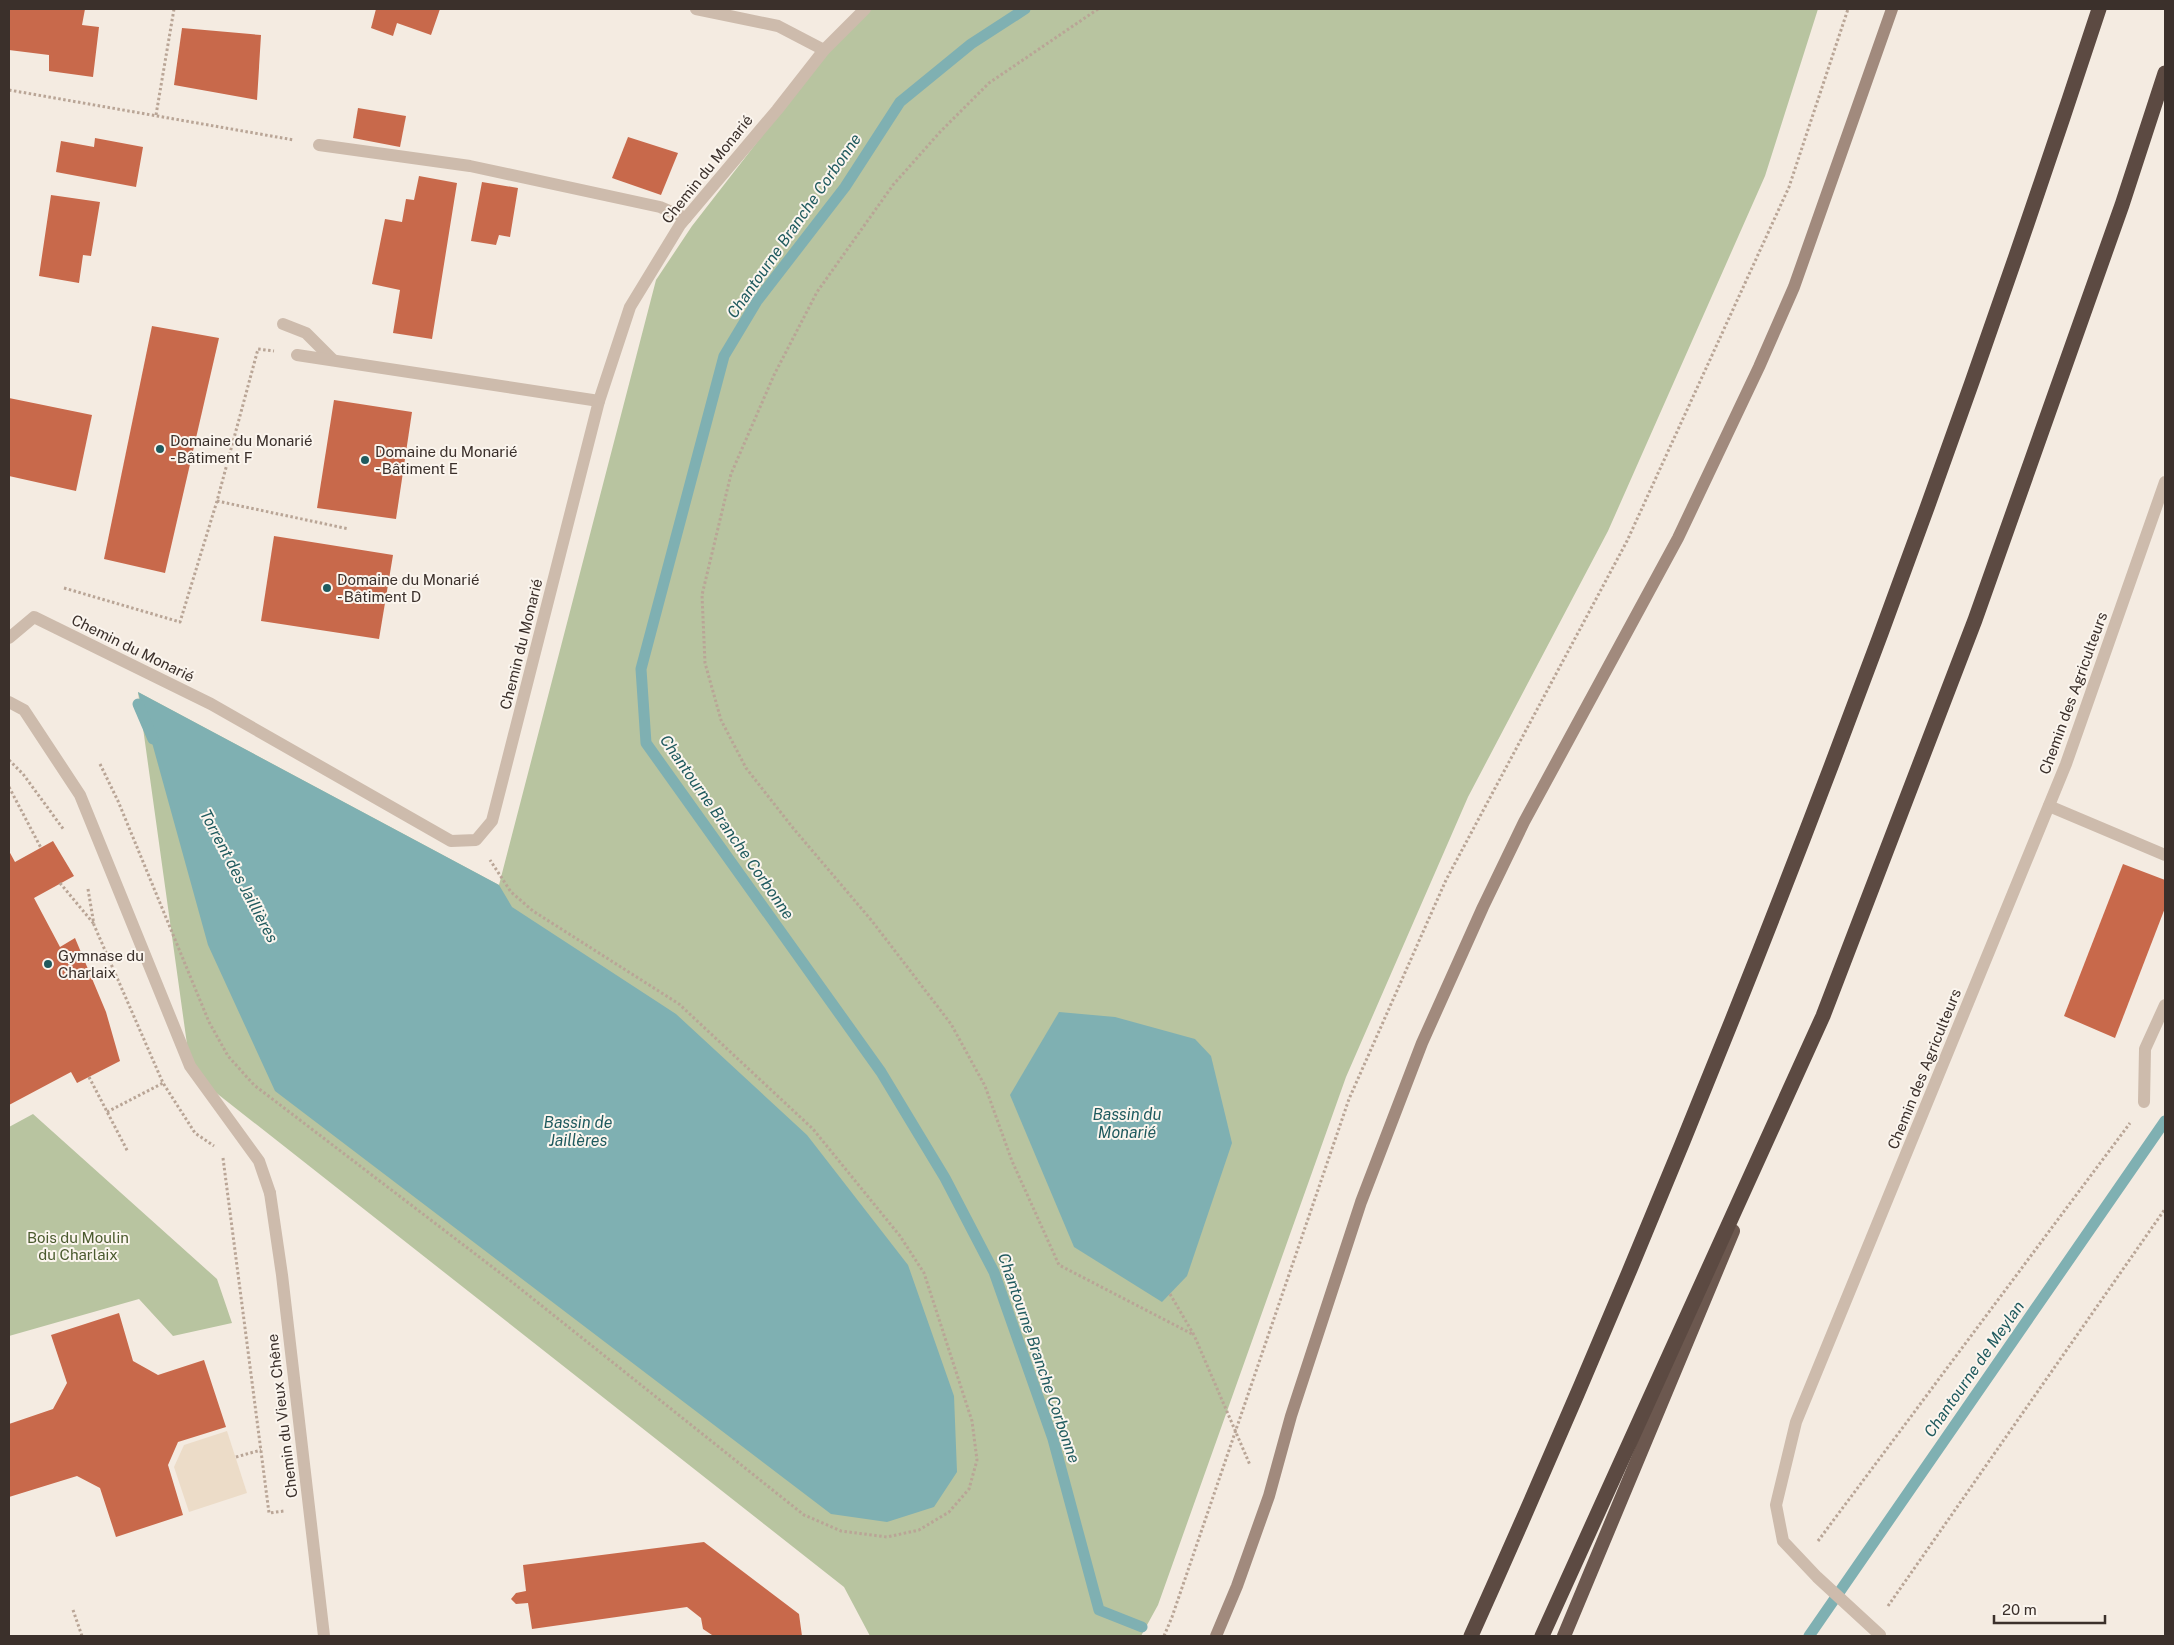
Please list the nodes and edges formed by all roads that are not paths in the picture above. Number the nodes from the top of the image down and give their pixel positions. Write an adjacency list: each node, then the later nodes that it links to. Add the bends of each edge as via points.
1 (696, 9): 5 (street, via 778,26)
2 (865, 9): 5 (street, Chemin du Monarié)
3 (1892, 9): 22 (main road, via 1794,287 1759,367 1678,538 1524,822 1422,1043 1361,1202 1291,1416 1269,1496)
4 (2099, 9): 23 (highway, via 1918,532 1790,872 1648,1224)
5 (824, 50): 8 (street, Chemin du Monarié)
6 (2165, 73): 19 (highway, via 2122,205 1975,620)
7 (319, 145): 8 (street, via 470,166 660,208)
8 (686, 218): 12 (street, Chemin du Monarié, via 630,307)
9 (283, 324): 11 (street, via 306,333)
10 (297, 355): 11 (street)
11 (333, 360): 12 (street)
12 (599, 401): 14 (street, Chemin du Monarié, via 492,821 476,840 451,841 210,704 34,617)
13 (2165, 482): 16 (street, Chemin des Agriculteurs)
14 (9, 638)
15 (9, 702): 21 (street, Chemin du Vieux Chêne, via 24,710 80,795 190,1066 259,1161 270,1193)
16 (2049, 806): 17 (street); 26 (street, Chemin des Agriculteurs, via 1796,1422 1776,1505 1783,1541 1880,1634)
17 (2165, 855)
18 (2165, 1005): 20 (street, via 2145,1049)
19 (1823, 1016): 24 (highway); 25 (highway)
20 (2144, 1102)
21 (324, 1636)
22 (1216, 1636)
23 (1471, 1636)
24 (1542, 1636)
25 (1564, 1636)
26 (1878, 1636)

